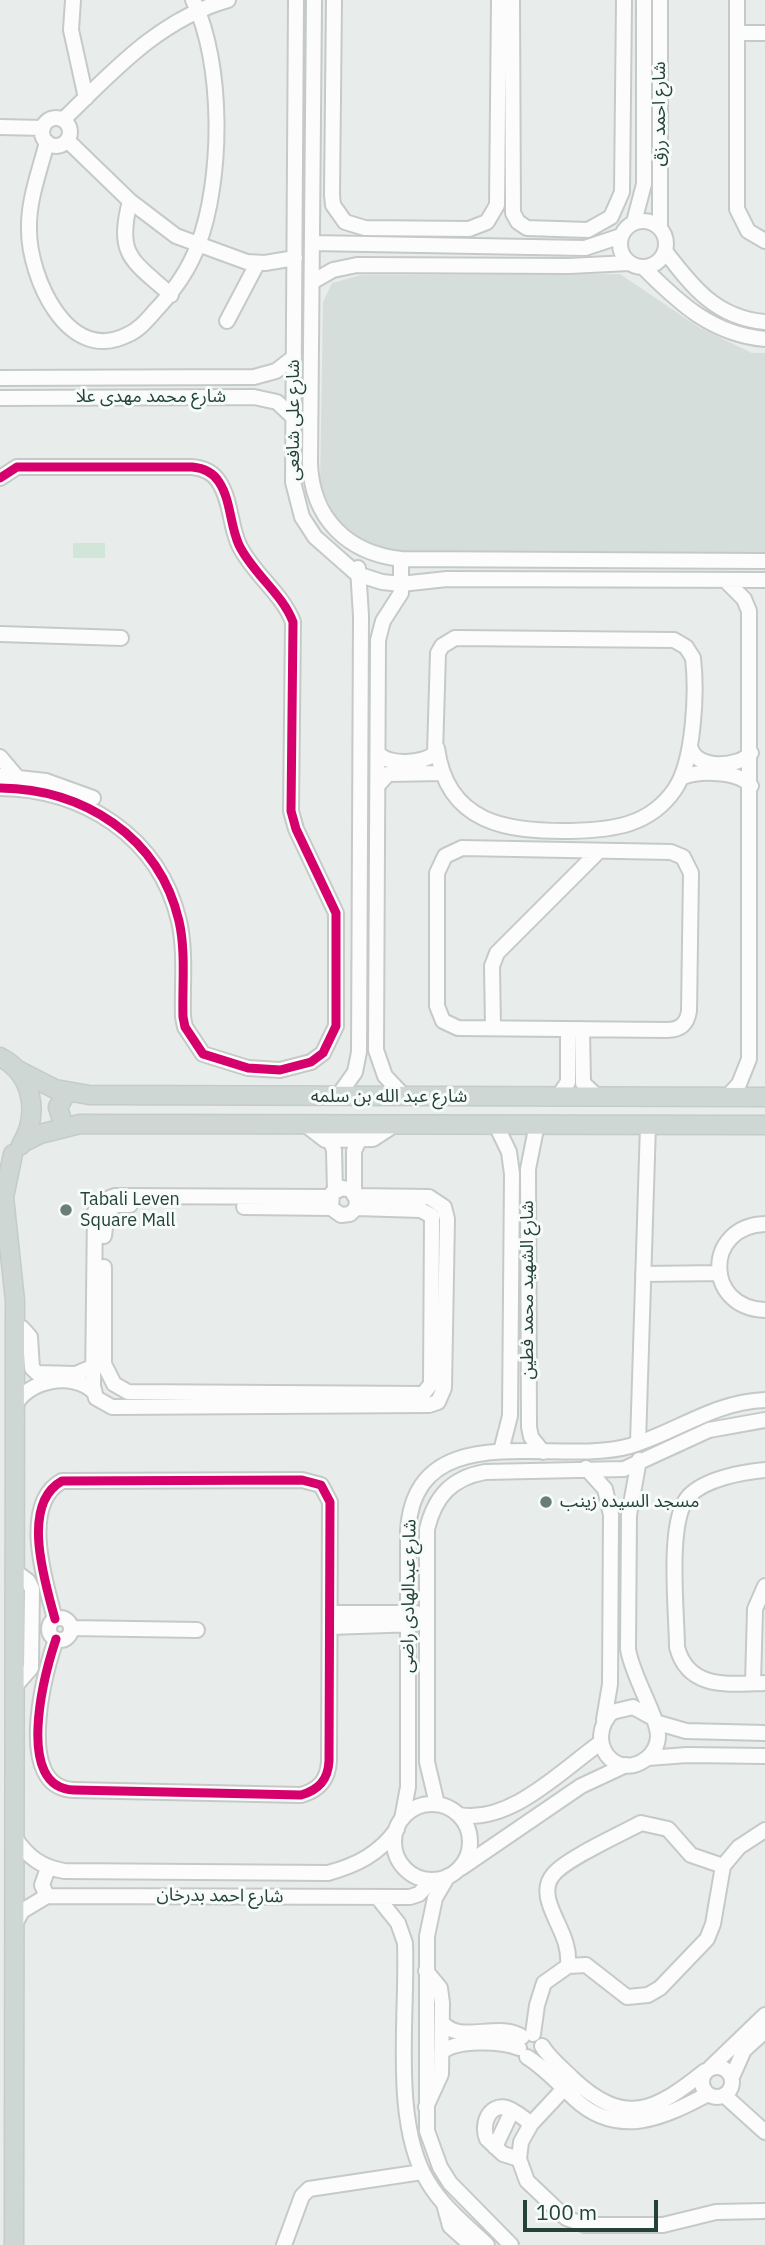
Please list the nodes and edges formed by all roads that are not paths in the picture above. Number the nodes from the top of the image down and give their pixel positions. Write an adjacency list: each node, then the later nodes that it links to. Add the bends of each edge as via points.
1 (73, 0): 16 (street, via 71,30)
2 (228, 0): 12 (street)
3 (281, 0): 13 (street)
4 (314, 0): 27 (street, شارع على شافعى)
5 (334, 0): 24 (street, via 333,205 345,222 355,227)
6 (499, 0): 24 (street, via 497,205 487,222 478,227)
7 (512, 0): 8 (street, via 513,213 527,228 588,230 611,216 622,192)
8 (624, 0)
9 (644, 0): 22 (street, شارع احمد رزق, via 644,184)
10 (660, 0): 23 (street, شارع احمد رزق)
11 (737, 0): 14 (street)
12 (196, 4): 16 (street, via 162,28); 28 (street, via 209,52 215,120 211,187)
13 (296, 6): 31 (street, شارع على شافعى)
14 (737, 33): 15 (street); 26 (street, via 737,208 748,231)
15 (765, 33)
16 (86, 98): 17 (street)
17 (63, 120): 19 (street, via 51,119); 20 (street, via 70,129)
18 (0, 127): 19 (street)
19 (45, 135): 20 (street, via 55,145); 35 (street, via 30,209 29,246 39,282 58,314 83,336 112,340 139,328)
20 (67, 140): 21 (street)
21 (130, 201): 28 (street, via 176,236); 35 (street, via 123,228 127,249)
22 (634, 222): 23 (street); 25 (street)
23 (660, 227): 30 (street)
24 (417, 228): 29 (street)
25 (621, 236): 29 (street, via 585,248); 33 (street, via 622,256)
26 (765, 241)
27 (312, 243): 29 (street); 34 (street, شارع على شافعى)
28 (198, 246): 32 (street); 35 (street)
29 (417, 246)
30 (665, 251): 33 (street, via 661,260); 37 (street, via 703,298 717,308)
31 (295, 258): 32 (street); 38 (street, شارع على شافعى)
32 (257, 264): 36 (street)
33 (636, 265): 34 (street, via 357,265 333,270); 40 (street, via 706,322)
34 (312, 282): 39 (street, شارع على شافعى)
35 (171, 295)
36 (227, 321)
37 (765, 322)
38 (295, 326): 39 (street); 41 (street, شارع على شافعى)
39 (311, 326): 46 (street, شارع على شافعى, via 313,490 338,530)
40 (765, 339)
41 (295, 357): 42 (street, شارع محمد مهدى علا, via 276,371 254,377); 44 (street, شارع على شافعى)
42 (0, 378)
43 (0, 398): 44 (street, شارع محمد مهدى علا, via 254,397 277,402)
44 (294, 418): 49 (street, شارع على شافعى, via 293,482 302,517 315,537)
45 (0, 478): 64 (street, via 17,467 192,467 207,470 222,487 245,556 293,622 292,811 336,913 336,1026 323,1053 311,1062 280,1070 247,1068 198,1050 183,1017 183,919 143,849 91,808)
46 (368, 553): 47 (street, شارع على شافعى); 49 (street)
47 (401, 559): 48 (street, شارع على شافعى); 52 (street)
48 (765, 561)
49 (357, 574): 52 (street, شارع على شافعى); 73 (street, via 361,616 359,1052 355,1072)
50 (725, 580): 51 (street, شارع على شافعى); 52 (street, شارع على شافعى, via 447,579); 55 (street, via 749,611)
51 (765, 580)
52 (401, 584): 58 (street, via 401,593 379,629)
53 (0, 634): 54 (street)
54 (121, 638)
55 (758, 733): 59 (street)
56 (437, 748): 57 (street, via 438,653 448,641 463,638 680,643 690,652 694,665); 61 (street); 62 (street)
57 (691, 748): 59 (street, via 695,758 704,762 739,762); 63 (street)
58 (378, 753): 61 (street, via 389,761); 65 (street)
59 (751, 753): 66 (street)
60 (0, 757): 64 (street)
61 (418, 766): 62 (street); 65 (street, via 388,774)
62 (443, 773): 63 (street, via 474,812 501,827 530,832 609,830 635,823 658,808)
63 (683, 776): 66 (street, via 740,776)
64 (5, 781)
65 (378, 785): 74 (street, via 376,1050 385,1076)
66 (751, 786): 68 (street)
67 (599, 851): 69 (street, via 494,957); 69 (street, via 462,848 441,861 437,873 438,1011 453,1027); 70 (street, via 671,852 687,862 691,873 689,1015 681,1027 672,1030)
68 (757, 919): 78 (street, via 749,1059 739,1084)
69 (493, 1028): 70 (street)
70 (575, 1029): 76 (street, via 568,1082); 77 (street, via 583,1083)
71 (6, 1060): 72 (main road, شارع عبد الله بن سلمه, via 36,1081); 90 (main road, via 27,1083 32,1106 29,1129)
72 (67, 1092): 73 (main road, شارع عبد الله بن سلمه); 87 (main road, via 58,1107)
73 (338, 1096): 74 (main road, شارع عبد الله بن سلمه)
74 (404, 1096): 75 (main road, شارع عبد الله بن سلمه)
75 (423, 1097): 76 (main road, شارع عبد الله بن سلمه); 82 (main road)
76 (558, 1097): 77 (main road, شارع عبد الله بن سلمه)
77 (598, 1097): 78 (main road, شارع عبد الله بن سلمه)
78 (727, 1097): 79 (main road, شارع عبد الله بن سلمه)
79 (765, 1097)
80 (303, 1123): 81 (main road, شارع عبد الله بن سلمه); 87 (main road, شارع عبد الله بن سلمه); 88 (street, via 317,1137)
81 (396, 1124): 82 (main road, شارع عبد الله بن سلمه); 89 (street, via 373,1139)
82 (423, 1124): 84 (main road, شارع عبد الله بن سلمه)
83 (537, 1124): 84 (main road, شارع عبد الله بن سلمه); 85 (main road, شارع عبد الله بن سلمه); 108 (street, شارع الشهيد محمد فطين, via 528,1170 529,1427)
84 (496, 1125): 107 (street, شارع الشهيد محمد فطين, via 509,1152 512,1174 510,1416)
85 (643, 1125): 86 (main road, شارع عبد الله بن سلمه); 96 (street)
86 (765, 1125)
87 (64, 1127): 90 (main road, شارع عبد الله بن سلمه)
88 (330, 1140): 89 (street); 92 (street, via 334,1150)
89 (359, 1140): 93 (street, via 354,1150)
90 (12, 1153): 91 (main road)
91 (2, 1197): 98 (main road, via 14,1281)
92 (332, 1199): 93 (street, via 347,1188); 93 (street, via 341,1216 350,1214); 99 (street, via 116,1205 105,1215)
93 (355, 1199): 102 (street, via 429,1197 440,1202 446,1213 439,1290 442,1398 434,1404)
94 (765, 1224): 95 (street, via 741,1229 731,1237 723,1248)
95 (720, 1273): 96 (street); 97 (street, via 723,1286 740,1305)
96 (643, 1274): 106 (street)
97 (765, 1310)
98 (15, 1327): 100 (street, via 30,1337); 104 (main road)
99 (99, 1364): 100 (street, via 76,1374); 101 (street); 102 (street, via 114,1384 135,1393)
100 (34, 1378): 101 (street, via 75,1382); 104 (street)
101 (94, 1392): 102 (street, via 100,1403 112,1407)
102 (247, 1400)
103 (765, 1400): 106 (street, شارع عبدالهادى راضى, via 717,1408)
104 (15, 1406): 115 (main road)
105 (765, 1420): 111 (street, via 709,1430)
106 (640, 1442): 109 (street, شارع عبدالهادى راضى); 111 (street)
107 (501, 1451): 108 (street, شارع عبدالهادى راضى); 110 (street, شارع عبدالهادى راضى)
108 (543, 1452): 109 (street, شارع عبدالهادى راضى)
109 (589, 1453): 113 (street)
110 (459, 1457): 114 (street); 118 (street, شارع عبدالهادى راضى, via 423,1485 409,1514)
111 (640, 1465): 113 (street); 126 (street, via 629,1515 628,1649)
112 (765, 1470): 123 (street, via 698,1488 687,1498 677,1524 680,1659 695,1677 707,1682)
113 (587, 1472): 114 (street, via 507,1470); 125 (street, via 605,1489 611,1515 610,1675)
114 (468, 1475): 117 (street, شارع عبدالهادى راضى, via 453,1483 431,1511)
115 (16, 1572): 120 (street, via 31,1585); 124 (main road)
116 (765, 1586): 123 (street, via 755,1609)
117 (427, 1618): 118 (street); 133 (street, شارع عبدالهادى راضى, via 427,1762)
118 (408, 1619): 119 (street); 135 (street, شارع عبدالهادى راضى, via 408,1787)
119 (330, 1620): 121 (street, via 330,1502 321,1485 302,1480 73,1479 52,1486 41,1504 40,1552); 121 (street, via 328,1771 318,1787 301,1794 61,1790 51,1784 40,1763 40,1697)
120 (32, 1629): 121 (street); 124 (street, via 31,1668)
121 (53, 1629): 122 (street, via 63,1618 71,1628)
122 (197, 1630)
123 (759, 1683)
124 (16, 1685): 132 (main road)
125 (604, 1720): 126 (street, via 612,1712 633,1707); 128 (street)
126 (653, 1720): 127 (street, via 686,1731); 130 (street, via 658,1735)
127 (765, 1733)
128 (600, 1743): 131 (street, via 614,1762); 134 (street, via 510,1807 485,1817)
129 (765, 1756): 130 (street)
130 (648, 1758): 131 (street)
131 (626, 1765): 140 (street, via 581,1786)
132 (8, 1769): 137 (main road)
133 (437, 1804): 134 (street); 135 (street, via 417,1807)
134 (459, 1815): 140 (street, via 466,1825 470,1849)
135 (399, 1824): 139 (street, شارع احمد بدرخان, via 386,1844 369,1857 328,1873); 141 (street, via 394,1840 401,1863 420,1878)
136 (765, 1830): 138 (street, via 739,1847)
137 (15, 1838): 139 (street, via 35,1861); 144 (main road)
138 (723, 1867): 145 (street, via 711,1932 660,1988 628,1997 586,1965); 145 (street, via 691,1855 668,1829 641,1823 560,1868 547,1891 567,1939)
139 (48, 1868): 142 (street, via 42,1885)
140 (453, 1874): 141 (street); 146 (street, via 429,1916)
141 (432, 1880): 143 (street, شارع احمد بدرخان, via 419,1894)
142 (47, 1896): 143 (street, شارع احمد بدرخان); 144 (street, via 22,1911)
143 (378, 1898): 162 (street, via 398,1923 405,1943 406,2111)
144 (15, 1924): 150 (main road)
145 (568, 1966): 151 (street, via 544,1983)
146 (426, 1971): 148 (street, via 440,1988); 158 (street)
147 (765, 2015): 153 (street)
148 (442, 2022): 151 (street, via 454,2031 508,2031); 152 (street)
149 (765, 2031): 154 (street, via 744,2050)
150 (7, 2038): 165 (main road)
151 (529, 2044): 152 (street, via 459,2045); 155 (street)
152 (441, 2053): 158 (street, via 440,2079)
153 (708, 2070): 154 (street, via 720,2066); 155 (street, via 669,2100 641,2109 626,2110 598,2101); 156 (street, via 702,2086)
154 (732, 2077): 157 (street, via 732,2088)
155 (568, 2084): 156 (street, via 600,2116 631,2122 655,2119); 159 (street)
156 (708, 2094): 157 (street)
157 (724, 2095): 160 (street)
158 (424, 2111): 169 (street, via 432,2149 450,2183)
159 (531, 2124): 161 (street); 161 (street, via 499,2108 488,2116 485,2136 503,2154)
160 (765, 2132)
161 (519, 2158): 164 (street, via 523,2174 537,2192 579,2224 663,2225 716,2212)
162 (422, 2172): 163 (street); 166 (street, via 309,2189 302,2196)
163 (444, 2204): 167 (street, via 450,2226); 168 (street)
164 (765, 2211)
165 (13, 2245)
166 (284, 2245)
167 (471, 2245)
168 (487, 2245)
169 (511, 2245)

